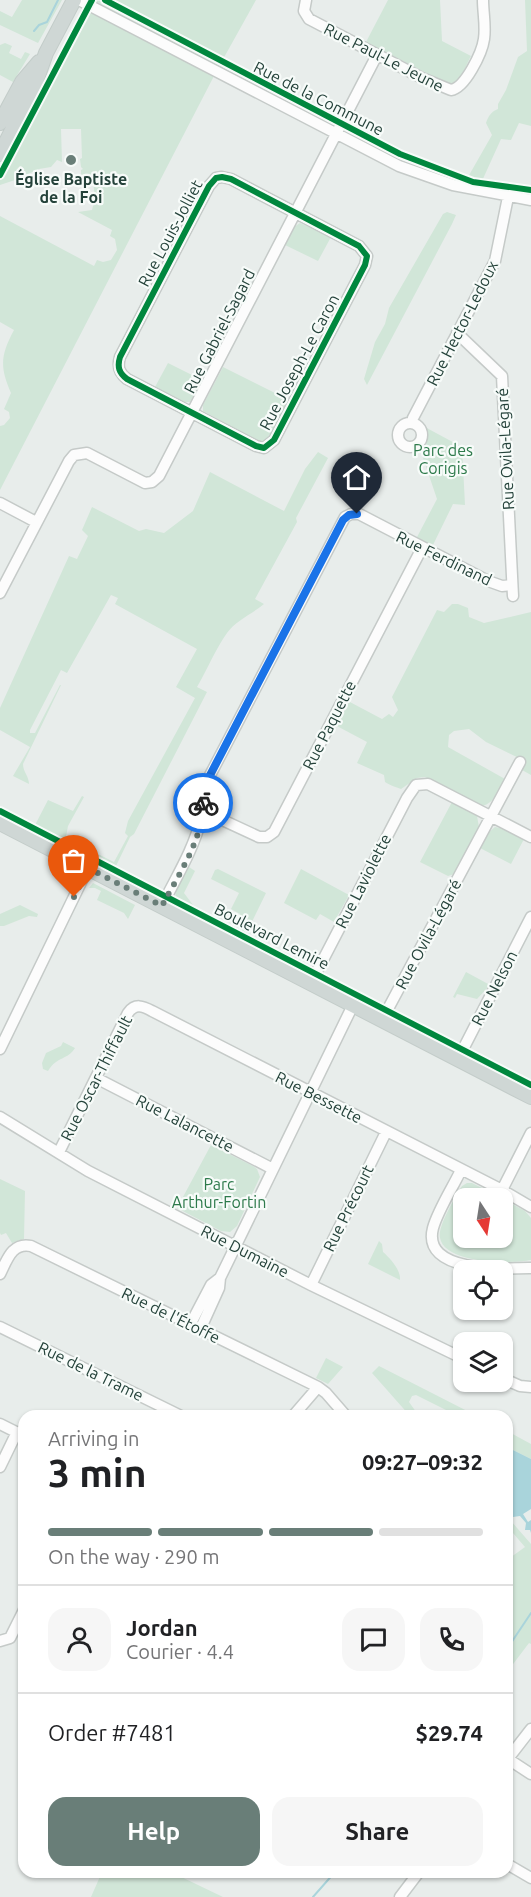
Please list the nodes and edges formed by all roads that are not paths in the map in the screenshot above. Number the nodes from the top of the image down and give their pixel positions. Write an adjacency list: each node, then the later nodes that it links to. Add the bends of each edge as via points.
1 (76, 0): 4 (main road); 7 (street, Rue de la Commune)
2 (306, 0): 5 (street, Rue Paul-Le Jeune, via 304,9 309,19)
3 (483, 0): 5 (street, Rue Paul-Le Jeune, via 483,42 464,82 456,89 445,89)
4 (46, 53): 6 (main road, via 22,82); 8 (main road, via 34,87)
5 (377, 55): 7 (street, Rue Gabriel-Sagard)
6 (0, 123)
7 (337, 134): 9 (street, Rue de la Commune, via 407,169 453,185); 11 (street, Rue Gabriel-Sagard)
8 (0, 154)
9 (508, 197): 10 (street, Rue de la Commune); 13 (street, Rue Hector-Ledoux, via 496,257)
10 (531, 200)
11 (295, 213): 12 (street, Rue Louis-Jolliet); 14 (street, Rue Louis-Jolliet, via 229,178 212,180); 15 (street, Rue Gabriel-Sagard)
12 (366, 254): 15 (street, Rue Joseph-Le Caron, via 365,265 271,444 264,448 256,446)
13 (457, 333): 16 (street, Rue Hector-Ledoux); 20 (street, Rue Ovila-Légaré, via 502,374)
14 (120, 357): 15 (street, Rue Joseph-Le Caron, via 119,369 125,378)
15 (192, 413): 18 (street, Rue Gabriel-Sagard, via 155,481 142,482 87,453 76,454)
16 (412, 423)
17 (0, 503): 18 (street)
18 (36, 522): 21 (street, Rue Gabriel-Sagard)
19 (422, 548): 20 (street, Rue Ferdinand); 23 (street, Rue Paquette, via 274,832 260,838); 23 (street, Rue Ferdinand, via 359,514 344,518 207,781)
20 (513, 590)
21 (0, 593)
22 (520, 762): 24 (street, Rue Ovila-Légaré)
23 (203, 811): 28 (street, Rue Ferdinand, via 189,856)
24 (491, 816): 26 (street); 30 (street, Rue Laviolette, via 428,784 413,788); 33 (street, Rue Ovila-Légaré)
25 (1, 826): 27 (main road, Boulevard Lemire)
26 (531, 837)
27 (88, 868): 28 (main road, Boulevard Lemire); 34 (street)
28 (162, 906): 30 (main road, Boulevard Lemire)
29 (531, 917): 35 (street, Rue Nelson)
30 (311, 983): 31 (main road, Boulevard Lemire)
31 (353, 1005): 33 (main road, Boulevard Lemire); 37 (street)
32 (135, 1006): 36 (street, Rue Oscar-Thiffault); 37 (street, Rue Bessette, via 152,1011)
33 (382, 1020): 35 (main road, Boulevard Lemire)
34 (0, 1049)
35 (458, 1059): 38 (main road, Boulevard Lemire)
36 (96, 1078): 42 (street, Rue Oscar-Thiffault); 43 (street, Rue Lalancette)
37 (310, 1092): 40 (street, Rue Bessette); 43 (street)
38 (531, 1097)
39 (0, 1117): 42 (street, Rue Dumaine)
40 (386, 1131): 44 (street, Rue Bessette); 52 (street, Rue Précourt)
41 (531, 1132): 46 (street)
42 (59, 1152): 49 (street, Rue Dumaine, via 88,1171)
43 (273, 1168): 49 (street)
44 (462, 1170): 45 (street, Rue Bessette); 50 (street, via 433,1227 433,1242 438,1251 454,1261 482,1268)
45 (498, 1188)
46 (503, 1188)
47 (513, 1196): 48 (street, Rue Bessette)
48 (531, 1207)
49 (235, 1246): 52 (street, Rue Dumaine); 54 (street, via 219,1288)
50 (531, 1268)
51 (0, 1275): 54 (street, Rue de l'Étoffe, via 15,1249 28,1245)
52 (310, 1285): 55 (street, Rue Dumaine)
53 (0, 1327): 59 (street, Rue de la Trame)
54 (195, 1328): 57 (street, Rue de l'Étoffe)
55 (453, 1354)
56 (513, 1383): 58 (street)
57 (318, 1387): 60 (street); 61 (street, Rue de l'Étoffe)
58 (531, 1387)
59 (169, 1410)
60 (298, 1410)
61 (341, 1410)
62 (0, 1424): 63 (street)
63 (18, 1433)
64 (18, 1437): 65 (street)
65 (0, 1467)
66 (18, 1622): 67 (street, via 7,1640)
67 (0, 1641)
68 (531, 1729): 69 (street)
69 (513, 1752)
70 (513, 1764): 71 (street)
71 (531, 1774)
72 (513, 1868): 74 (street)
73 (414, 1878): 75 (street)
74 (531, 1878)
75 (400, 1897)

